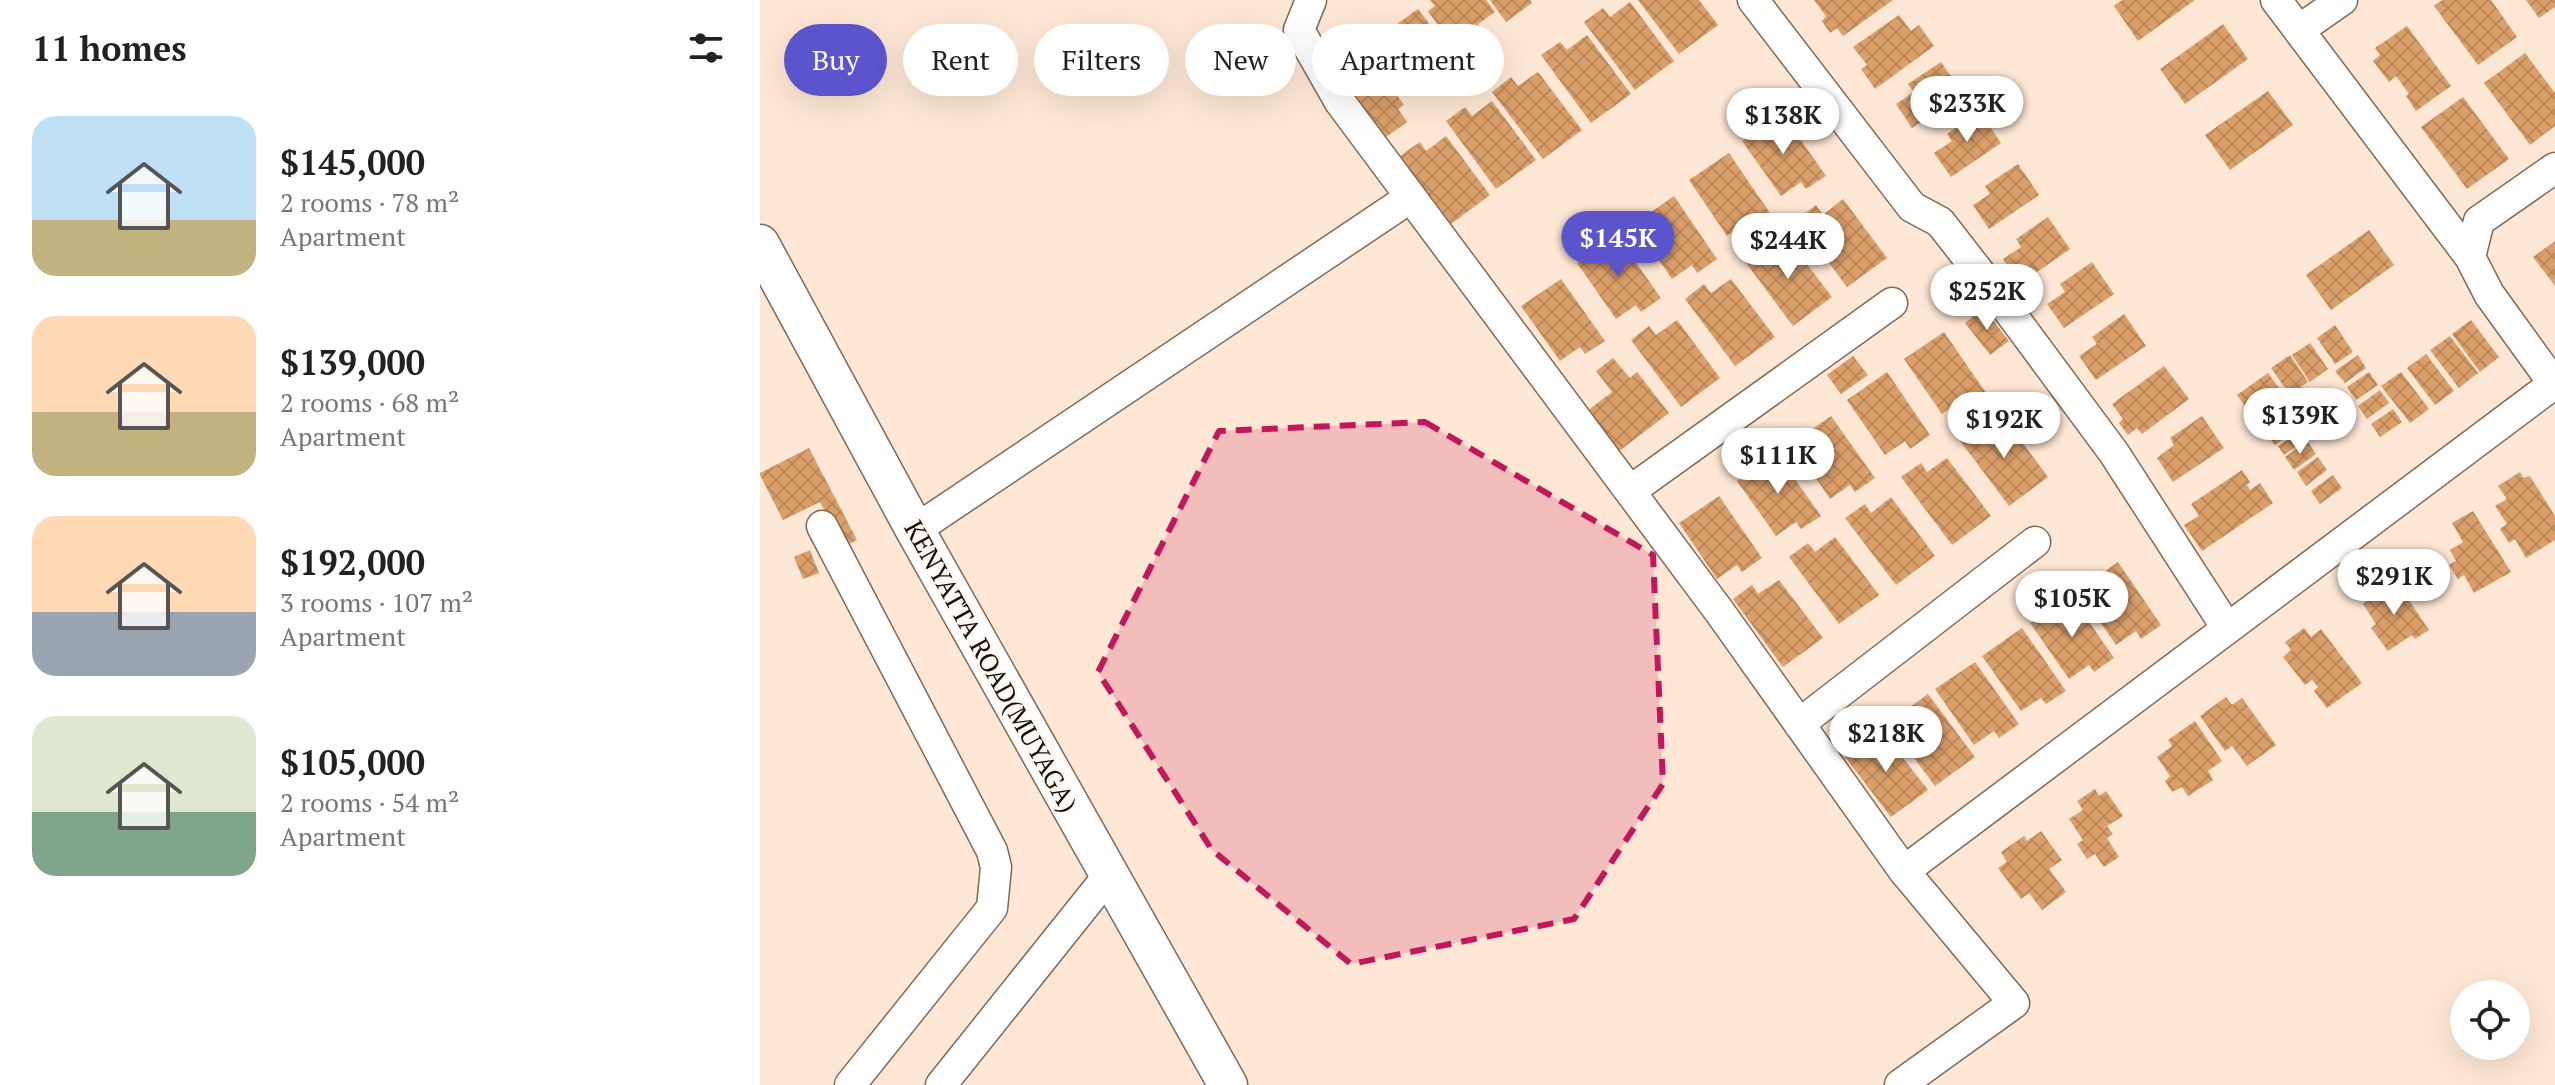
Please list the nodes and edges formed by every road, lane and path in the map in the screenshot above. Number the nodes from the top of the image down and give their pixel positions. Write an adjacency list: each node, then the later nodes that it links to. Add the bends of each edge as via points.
1 (1311, 0): 7 (street, via 1299,30 1340,102)
2 (1753, 0): 16 (street, via 1912,207 1940,222 2003,303 2114,453)
3 (2276, 0): 5 (street)
4 (2342, 0): 5 (street)
5 (2299, 30): 9 (street)
6 (2555, 168): 9 (street, via 2479,221)
7 (1411, 197): 12 (street); 14 (street)
8 (760, 244): 14 (main road, KENYATTA ROAD(MUYAGA))
9 (2470, 257): 11 (street, via 2489,294)
10 (1892, 303): 12 (street)
11 (2554, 384): 16 (street)
12 (1630, 491): 17 (street)
13 (822, 526): 20 (street, via 996,867 992,908)
14 (915, 530): 19 (main road, KENYATTA ROAD(MUYAGA))
15 (2035, 542): 17 (street)
16 (2227, 628): 18 (street)
17 (1799, 724): 18 (street)
18 (1904, 871): 23 (street, via 2014,1003)
19 (1109, 875): 21 (street); 22 (main road, KENYATTA ROAD(MUYAGA))
20 (850, 1085)
21 (941, 1085)
22 (1228, 1085)
23 (1900, 1085)

